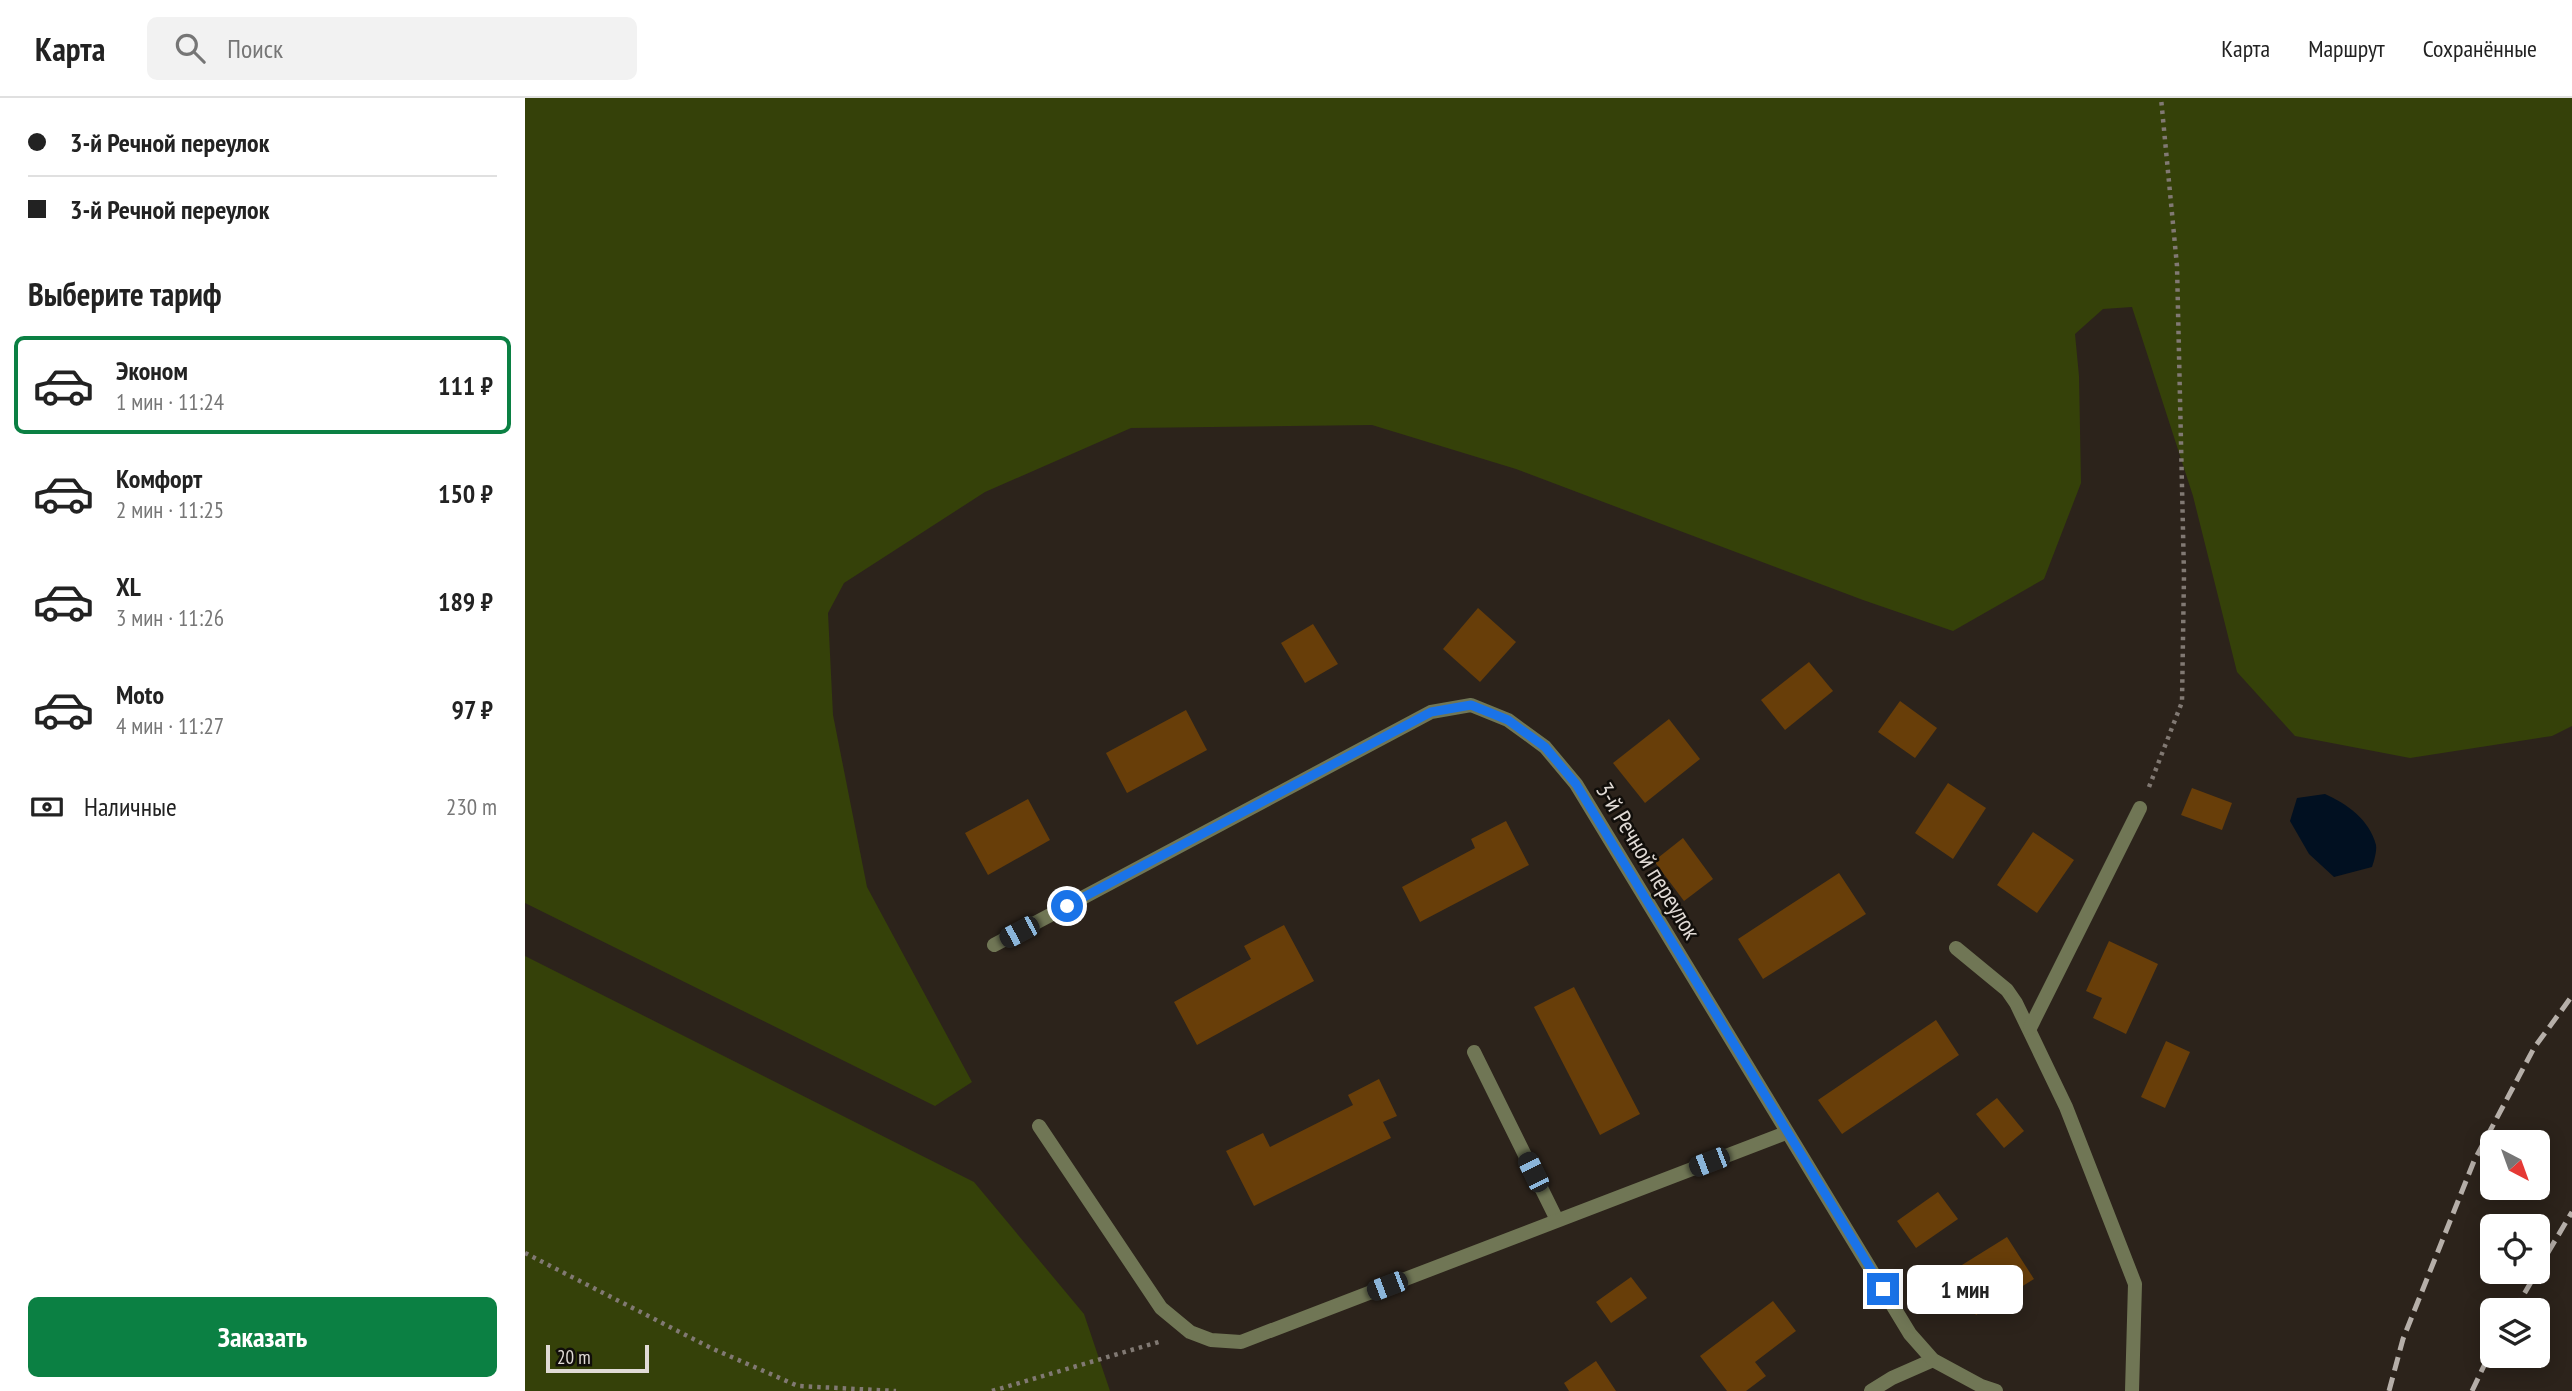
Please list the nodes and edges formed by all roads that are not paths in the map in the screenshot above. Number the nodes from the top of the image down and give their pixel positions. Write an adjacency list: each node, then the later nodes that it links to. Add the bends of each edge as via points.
1 (2140, 808): 4 (street)
2 (994, 944): 7 (street, 3-й Речной переулок, via 1431,712 1471,705 1508,720 1545,747 1576,784)
3 (1956, 948): 4 (street, via 2007,990)
4 (2029, 1028): 12 (street, via 2066,1107 2135,1284)
5 (1474, 1052): 8 (street)
6 (1039, 1126): 8 (street, via 1161,1308 1190,1332 1211,1340 1241,1342)
7 (1786, 1133): 8 (street); 9 (street, 3-й Речной переулок, via 1910,1334)
8 (1557, 1220)
9 (1933, 1360): 10 (street); 11 (street, 3-й Речной переулок)
10 (1871, 1391)
11 (1996, 1391)
12 (2132, 1391)

